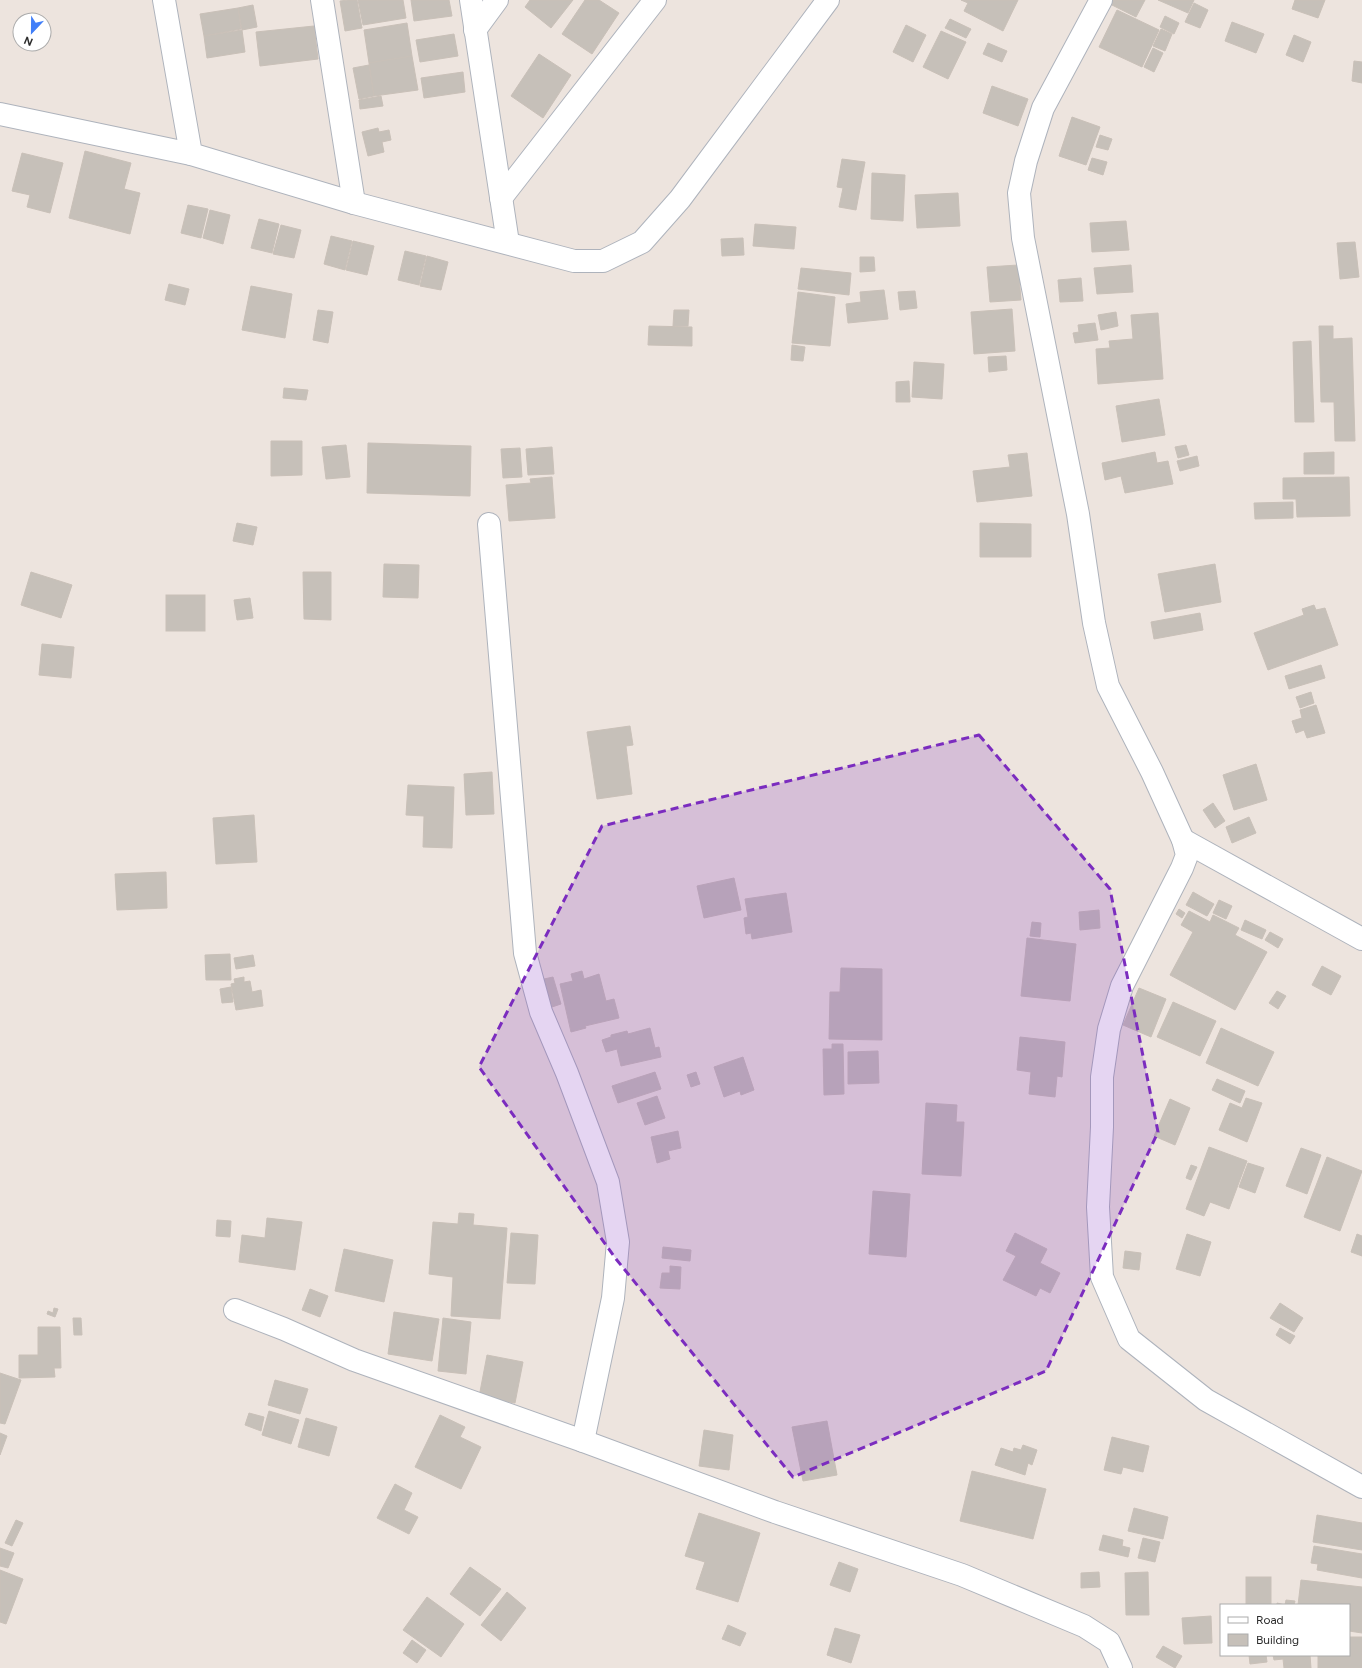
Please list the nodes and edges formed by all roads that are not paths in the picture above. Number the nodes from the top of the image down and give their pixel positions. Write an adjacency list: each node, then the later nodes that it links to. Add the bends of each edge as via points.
1 (164, 0): 10 (street)
2 (322, 0): 12 (street)
3 (471, 0): 8 (street)
4 (498, 0): 8 (street)
5 (655, 0): 11 (street)
6 (828, 0): 13 (street, via 680,199 642,242 603,261 574,261)
7 (1101, 0): 15 (street, via 1043,108 1019,192 1022,238 1078,514 1094,624 1108,686)
8 (475, 30): 11 (street)
9 (0, 114): 10 (street)
10 (191, 154): 12 (street)
11 (501, 198): 13 (street)
12 (354, 202): 13 (street)
13 (508, 243)
14 (489, 524): 18 (street, via 525,953 541,1012 608,1182 618,1242 613,1298)
15 (1183, 840): 16 (street); 19 (street, via 1186,855 1182,868 1122,986 1109,1029 1102,1077 1098,1207 1102,1278 1129,1339 1206,1400)
16 (1362, 939)
17 (235, 1310): 18 (street, via 354,1360)
18 (583, 1441): 20 (street, via 775,1512 962,1575 1084,1626 1109,1642)
19 (1362, 1487)
20 (1121, 1668)

